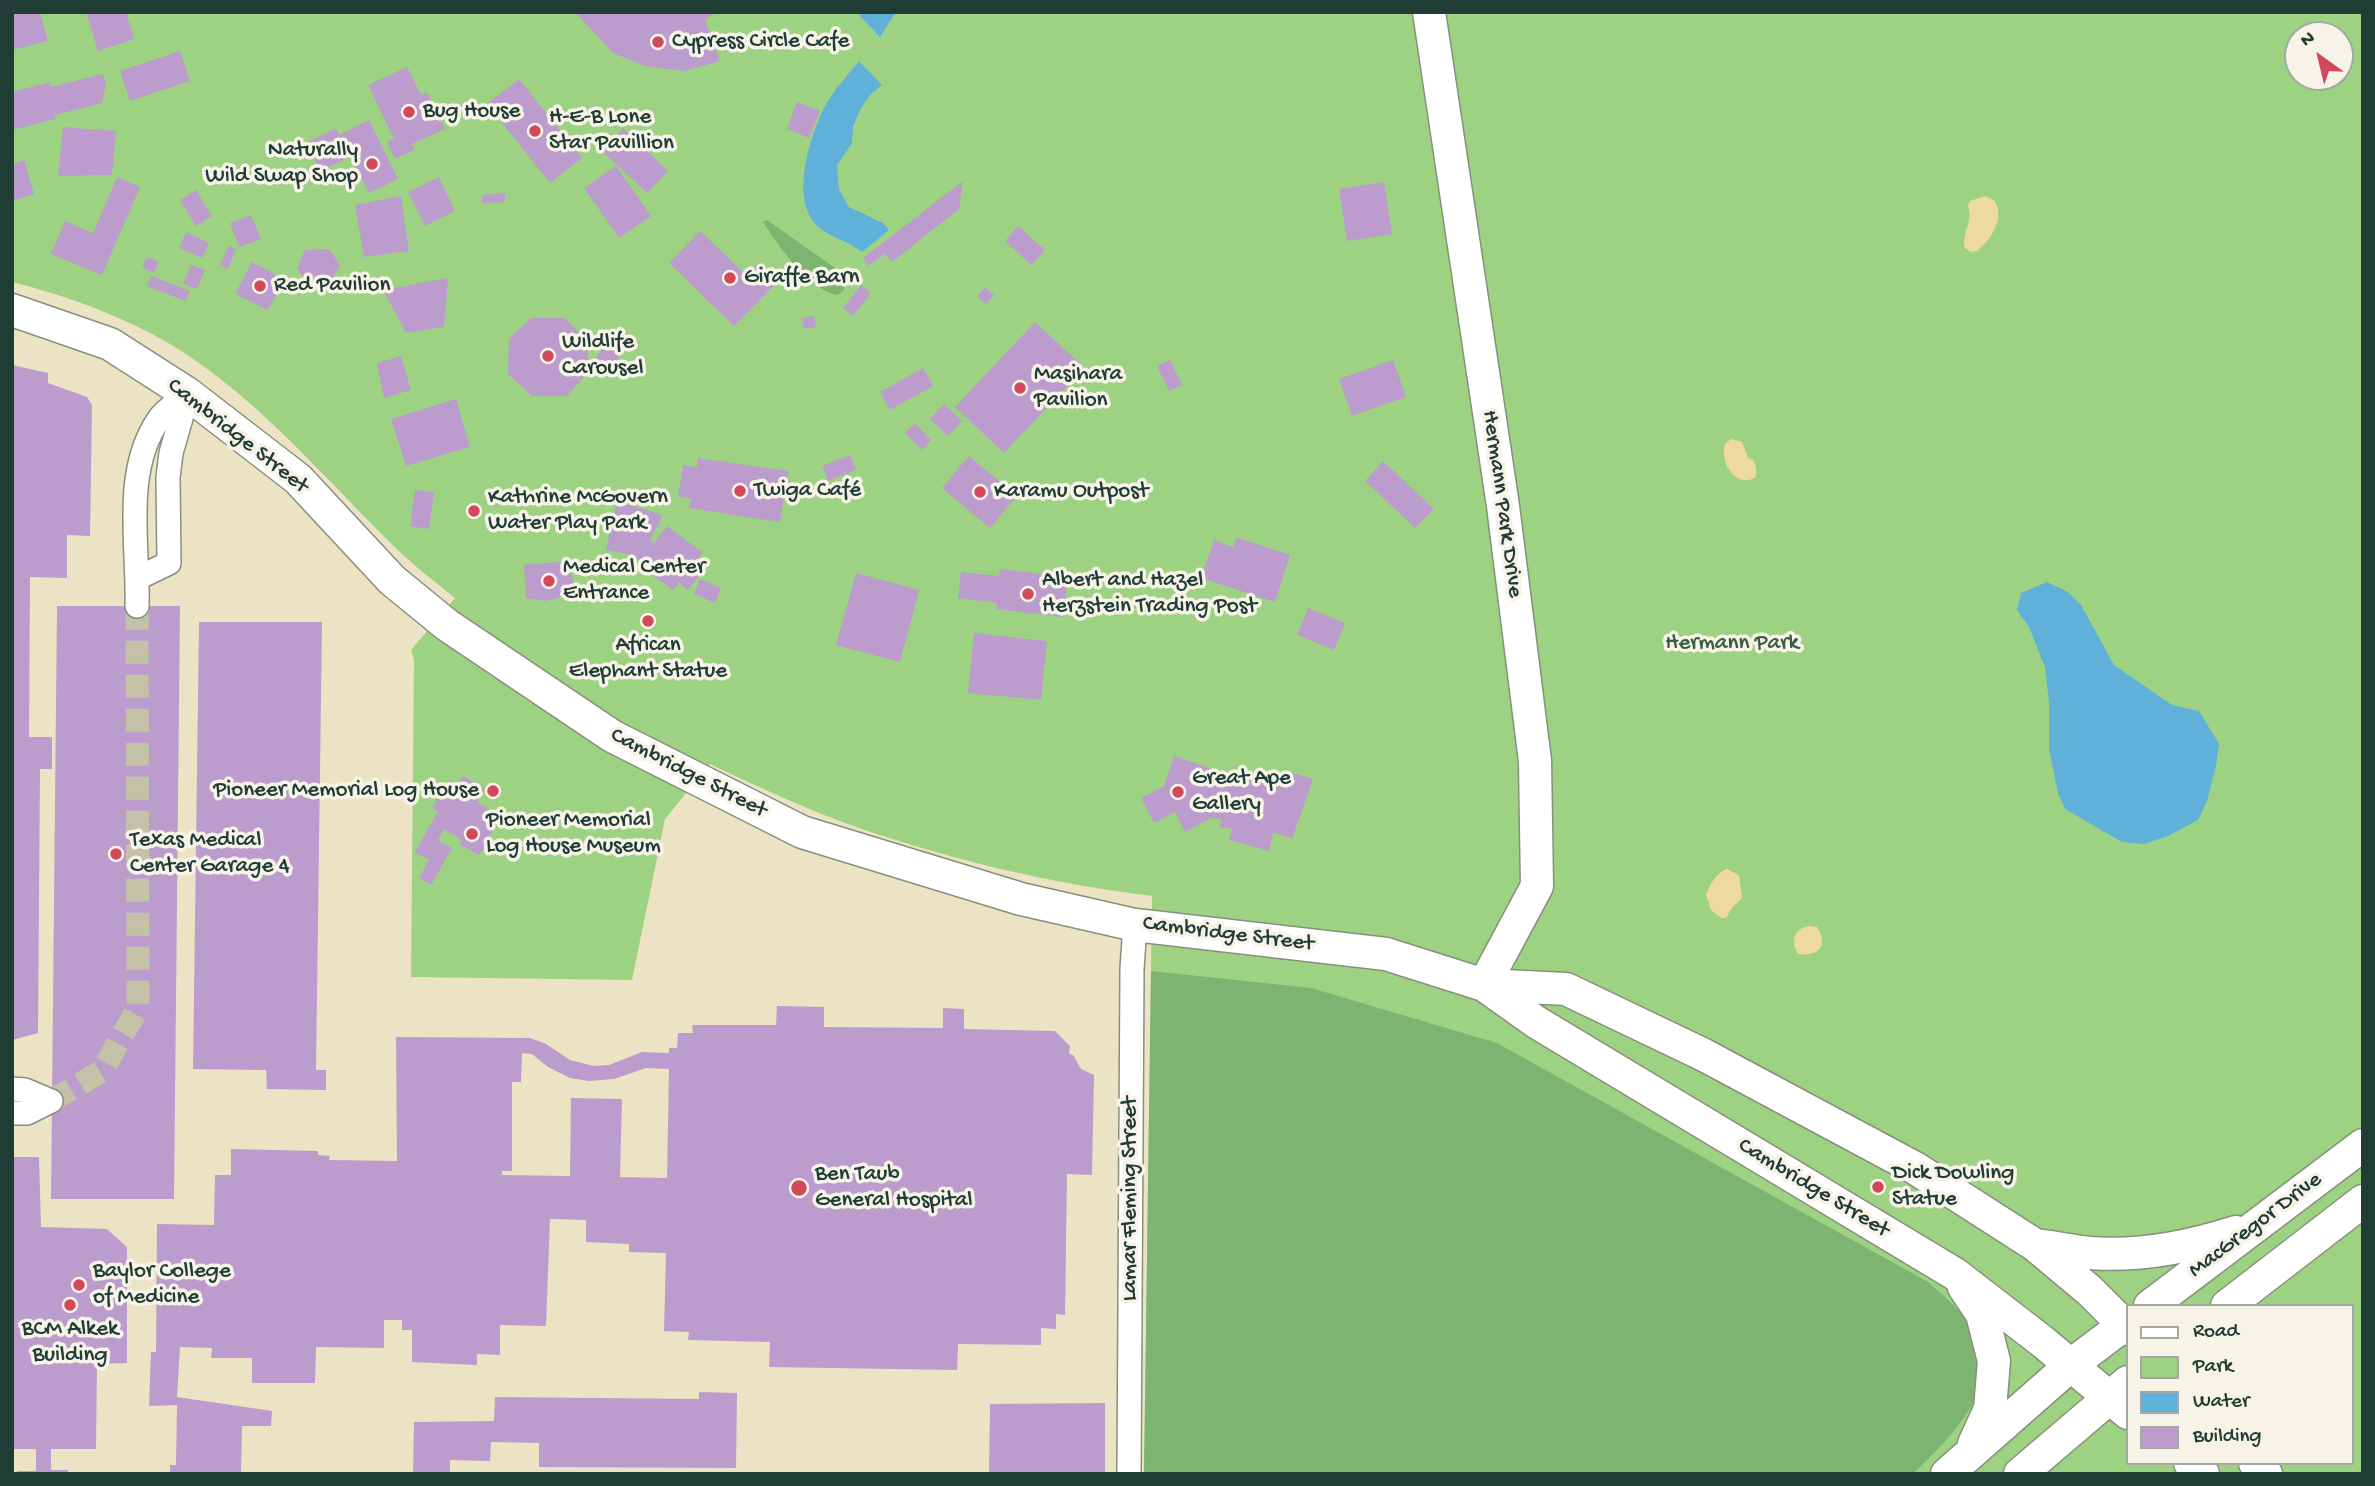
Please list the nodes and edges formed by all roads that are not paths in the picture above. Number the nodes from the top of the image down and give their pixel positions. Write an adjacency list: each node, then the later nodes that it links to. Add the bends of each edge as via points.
1 (1429, 12): 7 (street, Hermann Park Drive, via 1501,494 1535,761 1537,886)
2 (12, 310): 3 (street, Cambridge Street, via 110,344)
3 (188, 394): 4 (street, via 159,417 143,452 136,493); 4 (street, via 167,477 169,563); 6 (street, Cambridge Street, via 298,480 392,580 447,625 612,736 802,832 1021,899)
4 (138, 578): 5 (street)
5 (137, 606)
6 (1135, 925): 7 (street, Cambridge Street, via 1387,954); 22 (street, Lamar Fleming Street)
7 (1483, 985): 13 (street, Cambridge Street, via 1566,989 1704,1055 1915,1168); 14 (street, Cambridge Street, via 1536,1023)
8 (12, 1089): 9 (street, via 51,1101 27,1112)
9 (12, 1112)
10 (2363, 1145): 12 (street, MacGregor Drive)
11 (2363, 1201): 16 (street, MacGregor Drive)
12 (2257, 1225): 13 (street, via 2203,1243 2148,1252 2091,1253); 15 (street, MacGregor Drive)
13 (2035, 1245): 17 (street, Cambridge Street)
14 (1955, 1274): 19 (street, Cambridge Street); 21 (street, via 1982,1314 1994,1361 1990,1409)
15 (2153, 1304)
16 (2230, 1304)
17 (2126, 1324)
18 (2126, 1326): 19 (street)
19 (2071, 1365): 20 (street, Cambridge Street); 21 (street)
20 (2122, 1397): 23 (street)
21 (1959, 1463)
22 (1129, 1474)
23 (2020, 1474)

